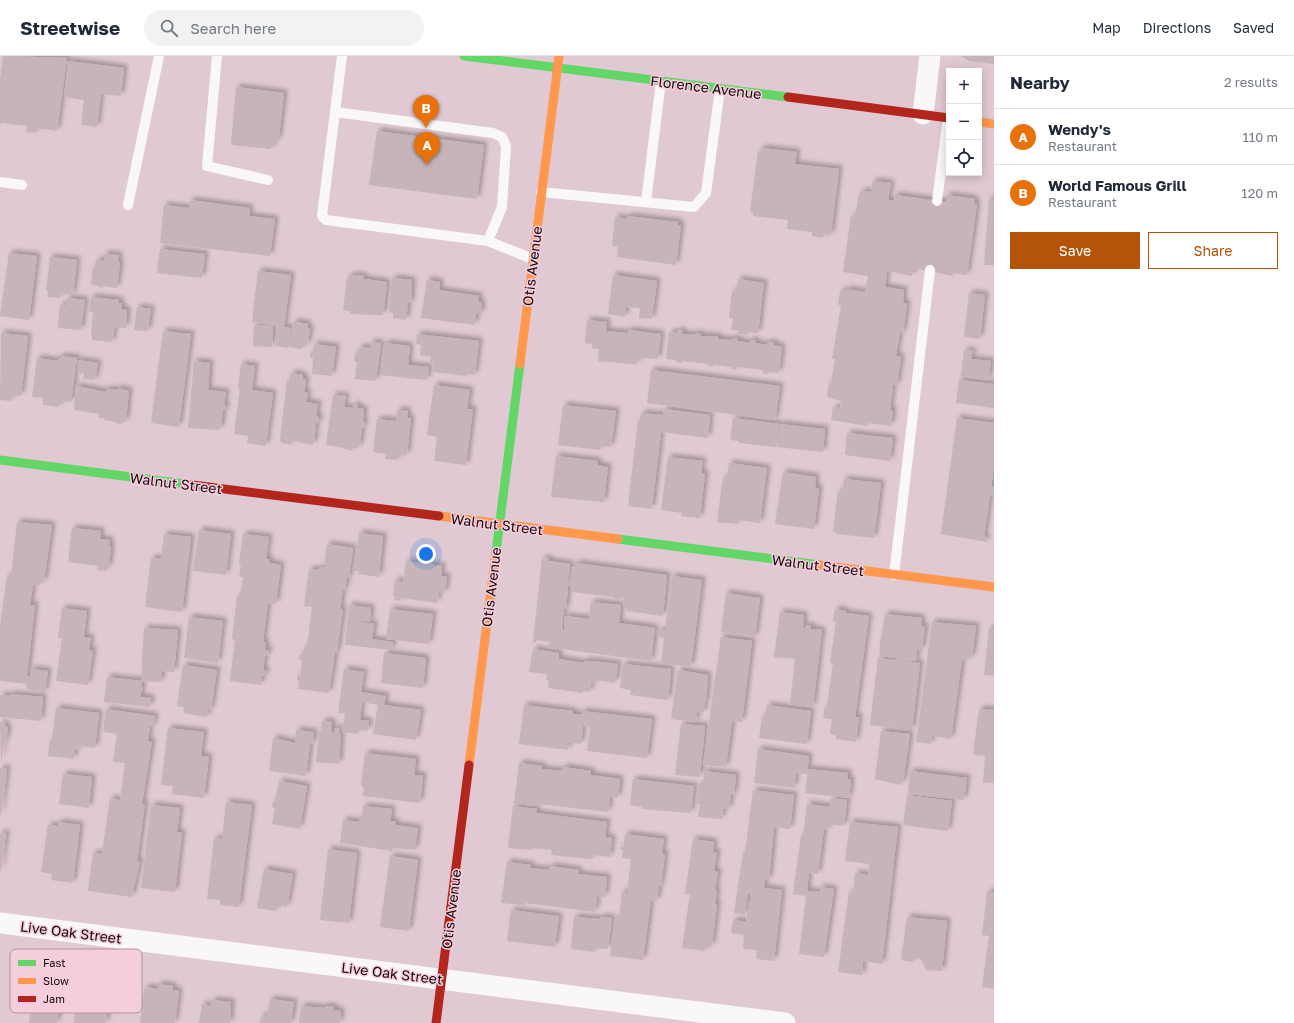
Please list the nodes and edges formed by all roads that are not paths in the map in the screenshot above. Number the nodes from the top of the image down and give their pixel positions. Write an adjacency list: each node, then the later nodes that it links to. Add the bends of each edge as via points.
1 (159, 56): 23 (lane)
2 (218, 56): 17 (lane, via 207,166)
3 (342, 56): 11 (lane)
4 (464, 56): 7 (street, Florence Avenue)
5 (559, 56): 8 (street, Otis Avenue)
6 (930, 56): 12 (street)
7 (476, 57): 8 (street, Florence Avenue)
8 (557, 68): 9 (street, Florence Avenue); 20 (street, Otis Avenue)
9 (661, 81): 10 (street, Florence Avenue); 22 (lane)
10 (720, 89): 12 (street, Florence Avenue); 22 (lane, via 706,193 694,207)
11 (335, 112): 24 (lane, via 322,216 326,220); 24 (lane, via 493,133 502,137 506,146 502,207)
12 (923, 114): 13 (street, Florence Avenue)
13 (946, 118)
14 (982, 122): 15 (street)
15 (994, 124)
16 (946, 133): 21 (lane)
17 (268, 180)
18 (0, 182): 19 (lane)
19 (22, 185)
20 (541, 192): 22 (lane); 25 (street, Otis Avenue)
21 (937, 201)
22 (646, 202)
23 (128, 205)
24 (488, 241): 25 (lane)
25 (533, 259): 28 (street, Otis Avenue)
26 (930, 270): 29 (lane)
27 (0, 460): 28 (street, Walnut Street)
28 (499, 524): 29 (street, Walnut Street); 32 (street, Otis Avenue)
29 (894, 575): 30 (street, Walnut Street)
30 (994, 587)
31 (0, 923): 32 (street, Live Oak Street)
32 (442, 979): 33 (street, Otis Avenue); 34 (street, Live Oak Street)
33 (436, 1023)
34 (785, 1023)

